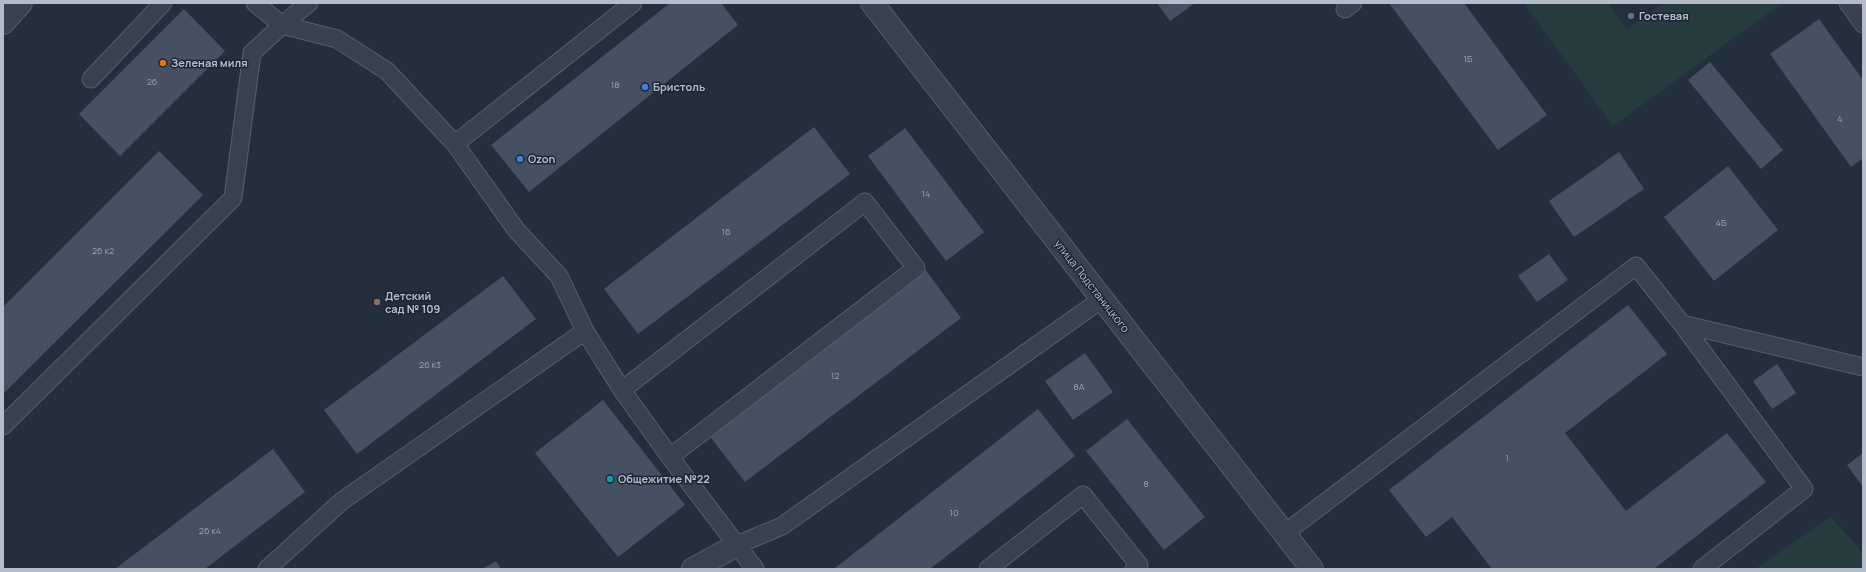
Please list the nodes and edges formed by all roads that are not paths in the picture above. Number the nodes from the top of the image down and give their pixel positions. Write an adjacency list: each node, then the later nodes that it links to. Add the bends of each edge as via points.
1 (21, 3): 8 (street)
2 (164, 3): 11 (lane)
3 (255, 3): 10 (lane)
4 (309, 3): 10 (lane)
5 (633, 3): 12 (lane)
6 (872, 3): 13 (street, улица Подстаницкого)
7 (1848, 3): 9 (lane)
8 (3, 23)
9 (1863, 24)
10 (282, 25): 12 (lane, via 337,38 387,71); 18 (lane, via 252,53 233,198)
11 (91, 79)
12 (455, 144): 15 (lane, via 517,231 559,276)
13 (1102, 298): 20 (street, улица Подстаницкого); 21 (lane, via 782,526)
14 (1682, 324): 16 (lane); 20 (lane, via 1636,266); 28 (lane, via 1804,489)
15 (585, 330): 17 (lane); 22 (lane, via 342,501)
16 (1863, 367)
17 (622, 390): 19 (lane); 19 (lane, via 865,202 916,268)
18 (3, 426)
19 (670, 458): 21 (lane)
20 (1285, 533): 27 (street, улица Подстаницкого)
21 (737, 545): 23 (street); 24 (lane)
22 (267, 569)
23 (693, 569)
24 (755, 569)
25 (988, 569): 26 (lane, via 1083,494 1139,565)
26 (1134, 569)
27 (1312, 569)
28 (1702, 569)

